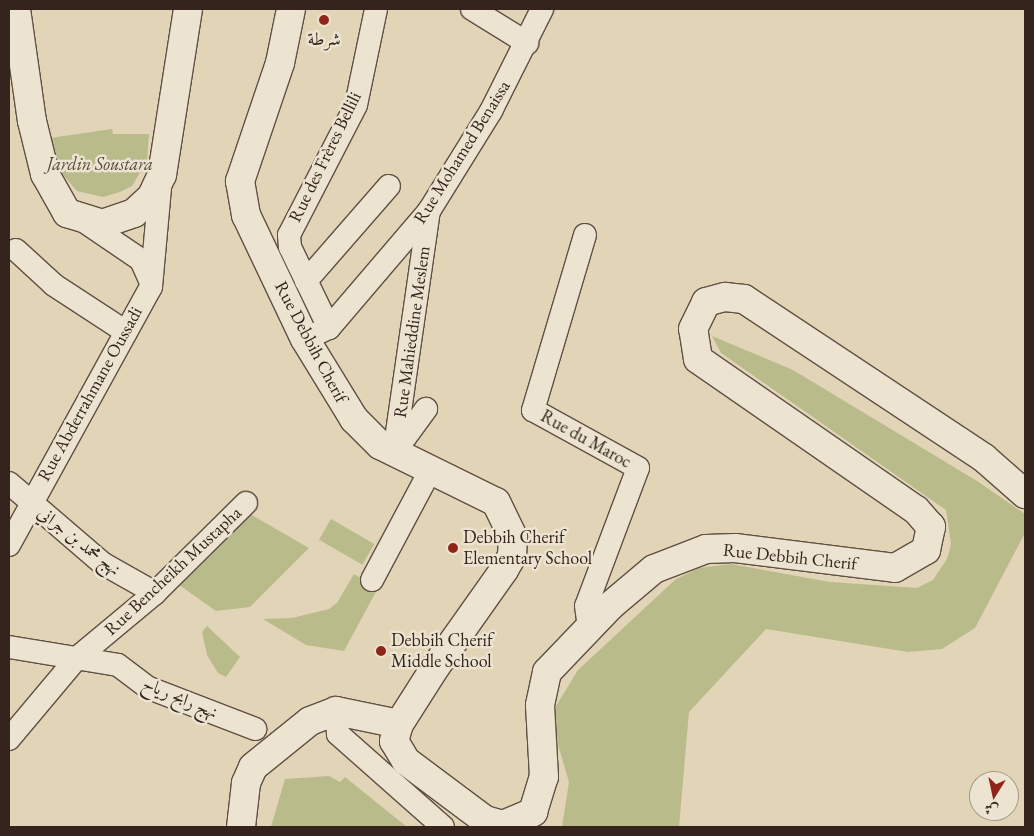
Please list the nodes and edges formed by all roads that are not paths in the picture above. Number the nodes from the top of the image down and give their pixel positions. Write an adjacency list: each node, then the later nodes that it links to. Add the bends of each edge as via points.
1 (16, 9): 11 (street, via 32,121 46,174 59,203)
2 (188, 9): 8 (street)
3 (291, 9): 17 (street, Rue Debbih Cherif, via 286,43 242,172 240,192 246,215)
4 (376, 9): 14 (street, Rue des Frères Bellili, via 356,105 291,227 290,248)
5 (472, 9): 7 (street)
6 (542, 9): 7 (street)
7 (527, 43): 10 (street, Rue Mohamed Benaissa)
8 (162, 175): 11 (street, via 152,196 126,218 102,224); 15 (street)
9 (389, 186): 14 (street)
10 (429, 211): 17 (street, Rue Mohamed Benaissa); 19 (street, Rue Mahieddine Meslem)
11 (78, 219): 15 (street, via 135,254 148,270)
12 (585, 235): 28 (street, Rue du Maroc, via 533,410 638,468 586,606)
13 (16, 250): 16 (street, via 54,285)
14 (306, 281): 17 (street, Rue des Frères Bellili)
15 (151, 285): 16 (street, Rue Abderrahmane Oussadi)
16 (126, 332): 23 (street, Rue Abderrahmane Oussadi)
17 (317, 334): 19 (street, Rue Debbih Cherif, via 354,419)
18 (426, 409): 19 (street)
19 (394, 453): 20 (street, Rue Debbih Cherif)
20 (430, 471): 26 (street); 32 (street, Rue Debbih Cherif, via 496,502 508,519 513,544 504,570)
21 (9, 483): 23 (street, نهج محمد بن جراني)
22 (1025, 494): 28 (street, Rue Debbih Cherif, via 984,458 744,299 712,299 700,308 696,320 693,339 698,359 916,510 931,527 931,539 920,556 895,568 735,548 696,551 654,569)
23 (30, 502): 25 (street, Rue Abderrahmane Oussadi); 27 (street, نهج محمد بن جراني, via 102,563)
24 (246, 503): 27 (street, Rue Bencheikh Mustapha)
25 (9, 545)
26 (372, 580)
27 (155, 593): 30 (street, Rue Bencheikh Mustapha)
28 (589, 627): 32 (street, Rue Debbih Cherif, via 544,678 540,705 544,777 533,812 525,818 494,824 433,782 400,756 394,741)
29 (9, 647): 30 (street, نهج رابح رياح)
30 (77, 658): 33 (street, نهج رابح رياح, via 118,665 149,688); 34 (street, Rue Bencheikh Mustapha)
31 (336, 712): 32 (street); 35 (street, via 291,733 253,767 246,783); 36 (street, via 338,734)
32 (399, 724)
33 (255, 729)
34 (9, 739)
35 (241, 827)
36 (443, 827)

